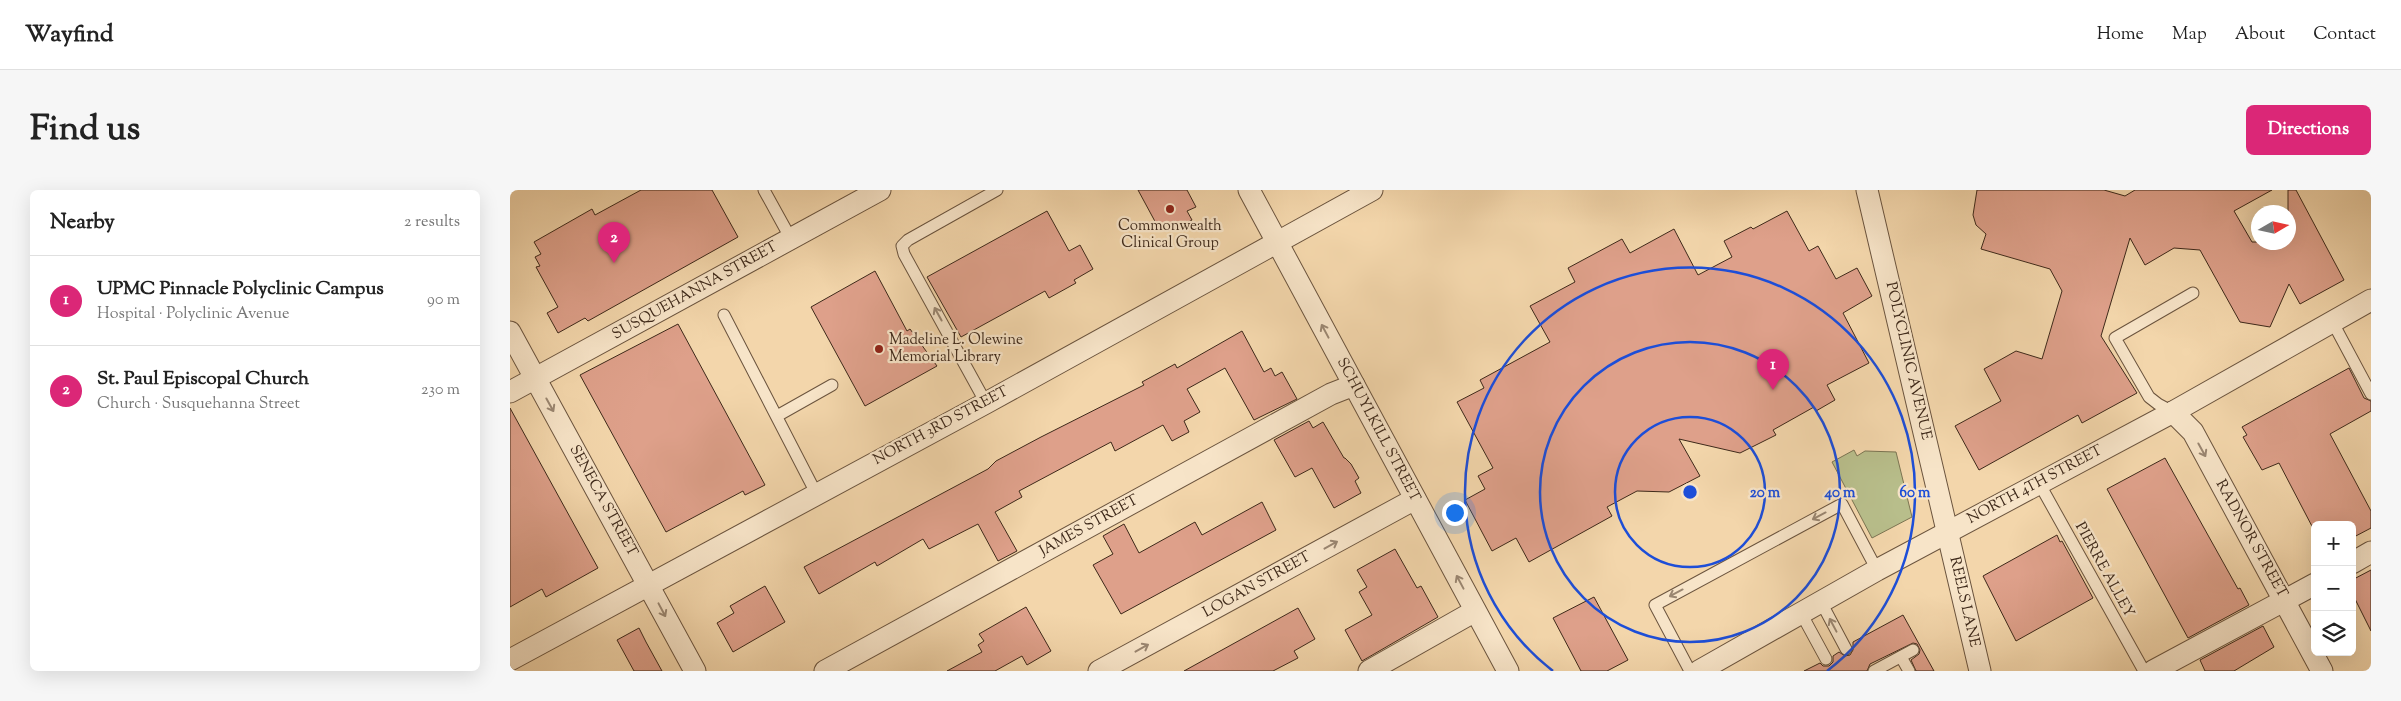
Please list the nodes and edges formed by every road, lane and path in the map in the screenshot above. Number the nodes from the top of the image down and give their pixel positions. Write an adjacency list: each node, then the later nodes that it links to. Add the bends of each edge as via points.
1 (764, 190): 7 (lane)
2 (880, 190): 7 (street, SUSQUEHANNA STREET)
3 (997, 190): 19 (lane, one-way to 3, via 902,246)
4 (1249, 190): 8 (street, SCHUYLKILL STREET)
5 (1372, 190): 8 (street, NORTH 3RD STREET)
6 (1867, 190): 25 (street, POLYCLINIC AVENUE)
7 (791, 239): 14 (street, SUSQUEHANNA STREET)
8 (1277, 242): 16 (street, SCHUYLKILL STREET, one-way to 8); 19 (street, NORTH 3RD STREET)
9 (2193, 293): 20 (lane, via 2115,338 2149,396)
10 (2371, 300): 12 (street, NORTH 4TH STREET)
11 (724, 315): 21 (lane)
12 (2332, 321): 18 (lane); 20 (street, NORTH 4TH STREET)
13 (510, 332): 14 (street, SENECA STREET)
14 (535, 378): 17 (street, SUSQUEHANNA STREET); 29 (street, SENECA STREET, one-way to 29)
15 (832, 385): 21 (lane)
16 (1354, 385): 24 (street, SCHUYLKILL STREET); 42 (street, JAMES STREET, via 1331,394)
17 (510, 392)
18 (2371, 394)
19 (986, 403): 23 (street, NORTH 3RD STREET)
20 (2173, 412): 22 (street, NORTH 4TH STREET); 31 (street, RADNOR STREET, one-way to 31, via 2193,432)
21 (776, 416): 23 (lane)
22 (2039, 484): 25 (street, NORTH 4TH STREET); 50 (lane, PIERRE ALLEY)
23 (816, 492): 29 (street, NORTH 3RD STREET)
24 (1415, 499): 33 (street, SCHUYLKILL STREET, one-way to 24); 43 (street, LOGAN STREET, one-way to 24)
25 (1948, 532): 28 (street, NORTH 4TH STREET); 49 (street, REELS LANE)
26 (2371, 552): 27 (street)
27 (2356, 561)
28 (1877, 570): 32 (street, NORTH 4TH STREET); 46 (lane, one-way to 46, via 1842,504 1663,600 1655,605)
29 (648, 585): 39 (street, NORTH 3RD STREET); 41 (street, SENECA STREET, one-way to 41)
30 (2311, 586): 31 (street)
31 (2285, 601): 51 (street); 52 (street, RADNOR STREET)
32 (1821, 602): 34 (street, NORTH 4TH STREET); 35 (lane, one-way to 32)
33 (1476, 612): 44 (street); 45 (street, SCHUYLKILL STREET)
34 (1802, 613): 38 (lane); 47 (street, NORTH 4TH STREET)
35 (1846, 649)
36 (1913, 650): 37 (lane)
37 (1901, 656): 40 (lane); 48 (lane)
38 (1826, 659)
39 (510, 660)
40 (1881, 669)
41 (695, 671)
42 (824, 671)
43 (1099, 671)
44 (1369, 671)
45 (1508, 671)
46 (1690, 671)
47 (1699, 671)
48 (1909, 671)
49 (1980, 671)
50 (2144, 671)
51 (2153, 671)
52 (2322, 671)

